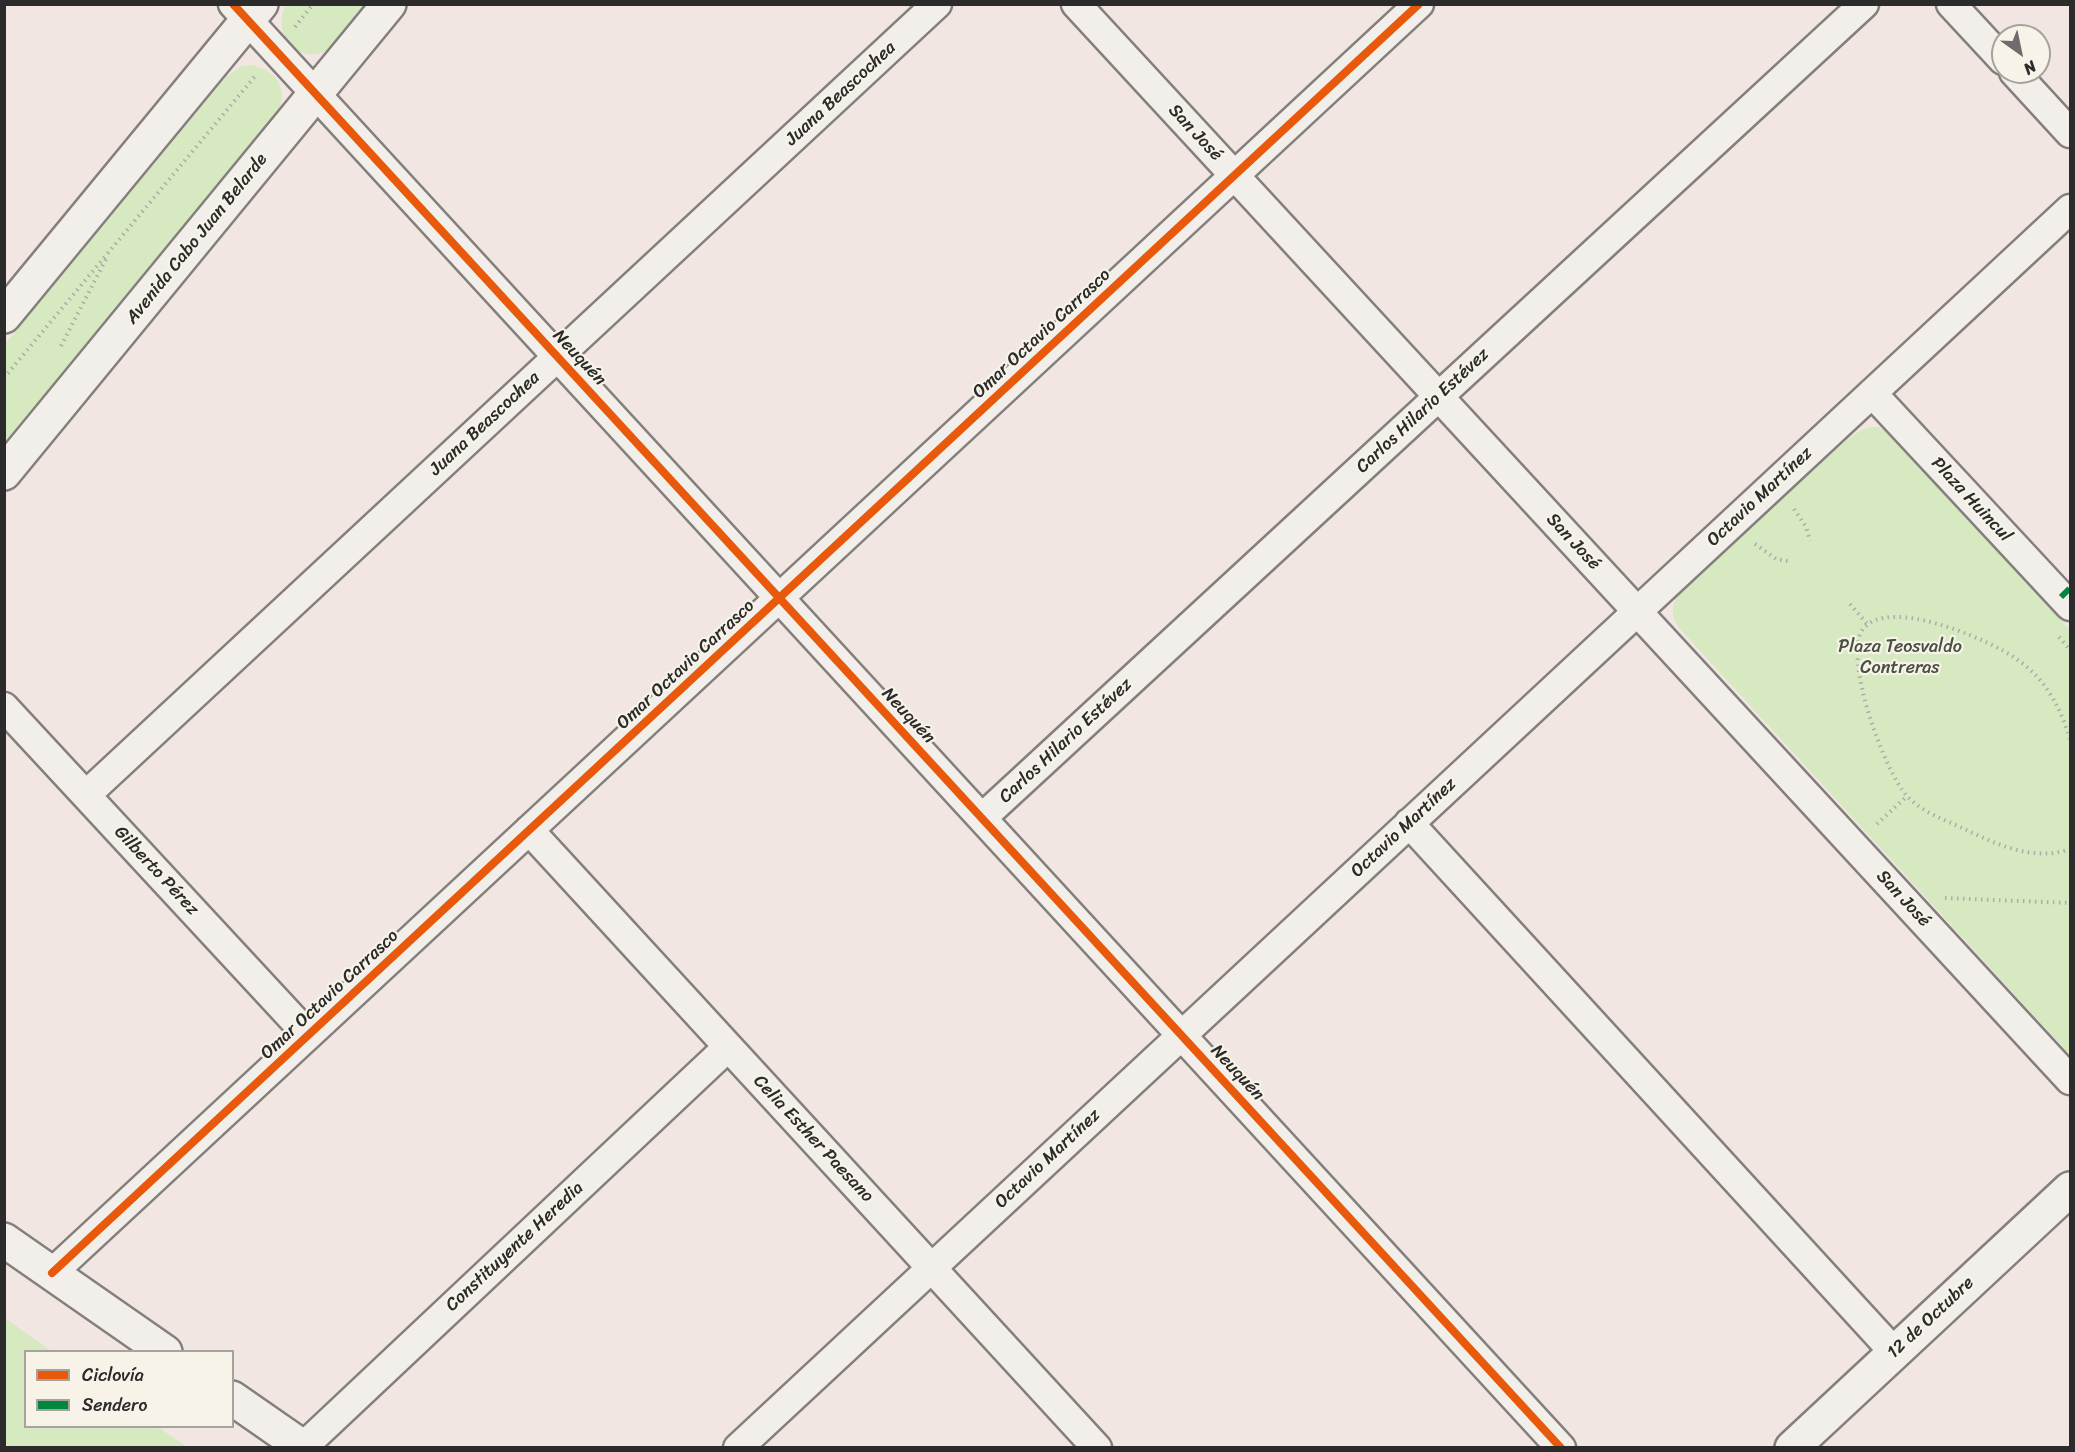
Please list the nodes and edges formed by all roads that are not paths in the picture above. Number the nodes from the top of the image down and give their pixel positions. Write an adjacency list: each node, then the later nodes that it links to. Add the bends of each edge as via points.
1 (389, 4): 10 (main road, Avenida Cabo Juan Belarde)
2 (937, 4): 15 (street, Juana Beascochea)
3 (1076, 4): 12 (street, San José)
4 (1419, 4): 12 (street, Omar Octavio Carrasco)
5 (1864, 4): 17 (street, Carlos Hilario Estévez)
6 (1951, 4): 8 (street)
7 (247, 10): 10 (street, Neuquén); 14 (main road)
8 (1991, 47)
9 (2025, 84): 11 (street)
10 (316, 94): 15 (street, Neuquén); 18 (main road, Avenida Cabo Juan Belarde)
11 (2070, 133)
12 (1234, 176): 17 (street, San José); 20 (street, Omar Octavio Carrasco)
13 (2070, 208): 16 (street, Octavio Martínez)
14 (4, 316)
15 (557, 357): 20 (street, Neuquén); 23 (street, Juana Beascochea)
16 (1872, 393): 19 (street, Plaza Huincul); 21 (street, Octavio Martínez)
17 (1438, 397): 21 (street, San José); 24 (street, Carlos Hilario Estévez)
18 (4, 473)
19 (2067, 597)
20 (779, 599): 24 (street, Neuquén); 26 (street, Omar Octavio Carrasco)
21 (1637, 611): 25 (street, Octavio Martínez); 30 (street, San José)
22 (4, 707): 23 (street, Gilberto Pérez)
23 (86, 795): 27 (street, Gilberto Pérez)
24 (982, 818): 28 (street, Neuquén)
25 (1409, 823): 28 (street, Octavio Martínez); 36 (street)
26 (529, 830): 27 (street, Omar Octavio Carrasco); 29 (street, Celia Esther Paesano)
27 (308, 1035): 34 (street, Omar Octavio Carrasco)
28 (1182, 1035): 33 (street, Octavio Martínez); 41 (street, Neuquén)
29 (728, 1047): 33 (street, Celia Esther Paesano); 38 (street, Constituyente Heredia)
30 (2070, 1080)
31 (2070, 1189): 36 (main road, 12 de Octubre)
32 (4, 1240): 34 (main road)
33 (931, 1268): 39 (street, Octavio Martínez); 40 (street, Celia Esther Paesano)
34 (52, 1273): 35 (main road)
35 (162, 1350)
36 (1894, 1352): 42 (main road, 12 de Octubre)
37 (234, 1399): 38 (main road)
38 (303, 1447)
39 (738, 1448)
40 (1096, 1448)
41 (1561, 1448)
42 (1792, 1448)

